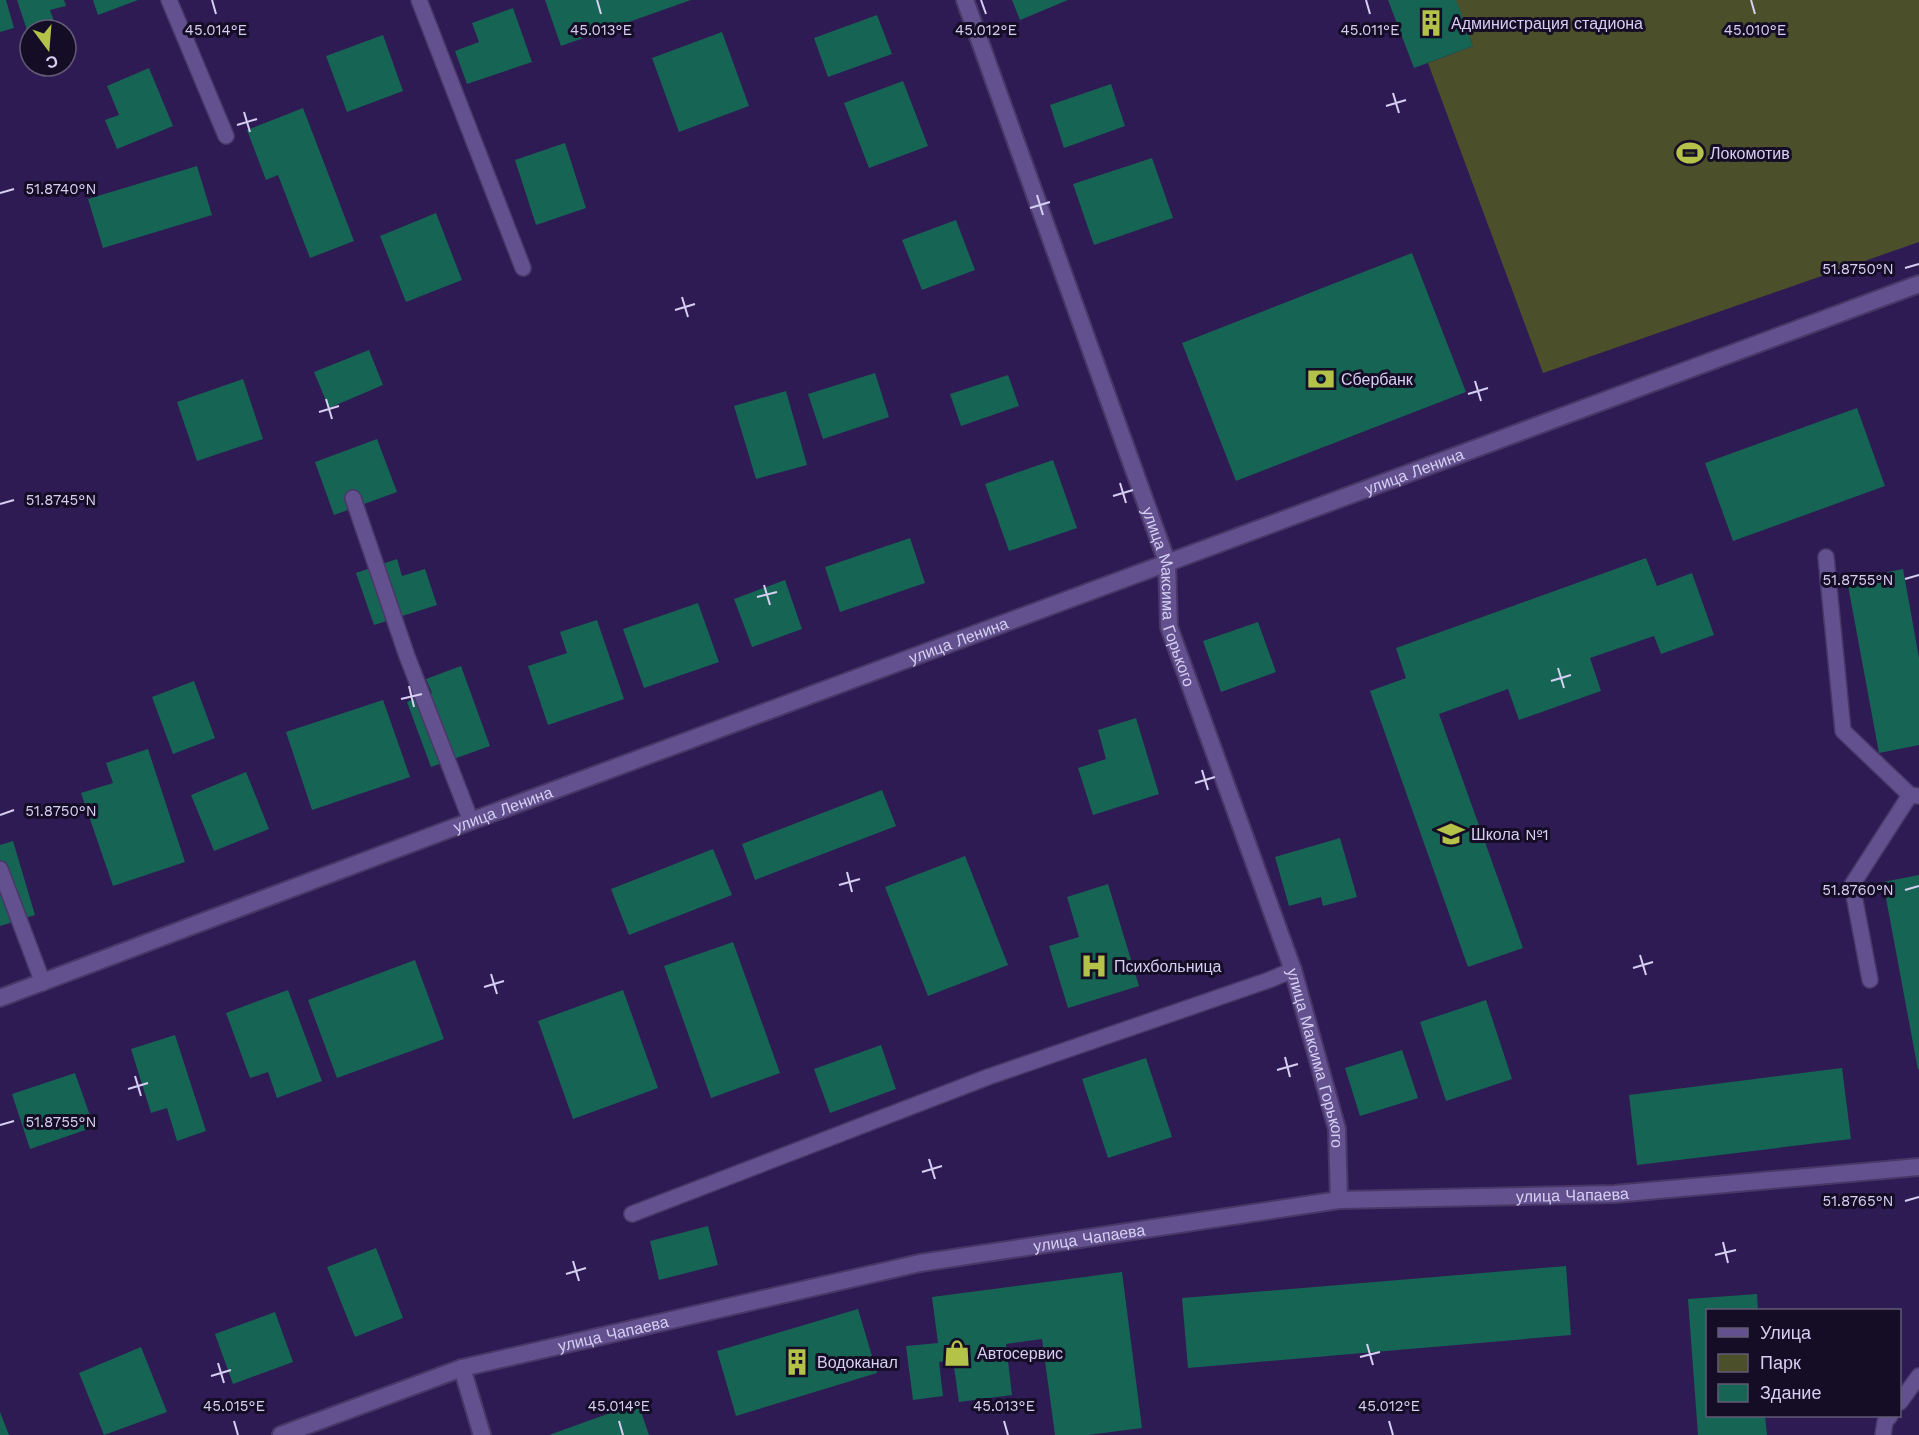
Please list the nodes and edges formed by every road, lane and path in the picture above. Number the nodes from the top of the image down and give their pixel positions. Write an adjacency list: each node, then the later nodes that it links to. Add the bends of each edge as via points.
1 (169, 0): 4 (lane)
2 (419, 0): 5 (lane)
3 (965, 0): 9 (street, улица Максима Горького)
4 (226, 136)
5 (523, 268)
6 (1919, 284): 9 (street, улица Ленина)
7 (353, 498): 11 (lane, via 407,656)
8 (1826, 557): 10 (lane, via 1843,731)
9 (1167, 562): 11 (street, улица Ленина); 13 (street, улица Максима Горького, via 1169,627)
10 (1914, 796): 14 (lane, via 1852,885)
11 (471, 821): 15 (street, улица Ленина)
12 (0, 869): 15 (lane)
13 (1293, 970): 18 (street, улица Максима Горького, via 1337,1129); 19 (lane, via 988,1077)
14 (1870, 980)
15 (43, 982): 16 (street, улица Ленина)
16 (0, 998)
17 (1919, 1167): 18 (street, улица Чапаева, via 1614,1194)
18 (1339, 1200): 20 (street, улица Чапаева, via 920,1263)
19 (632, 1214)
20 (462, 1368): 24 (street, улица Чапаева); 25 (street)
21 (1919, 1376): 22 (lane)
22 (1901, 1399)
23 (1889, 1417): 26 (lane)
24 (280, 1435)
25 (482, 1435)
26 (1883, 1435)

